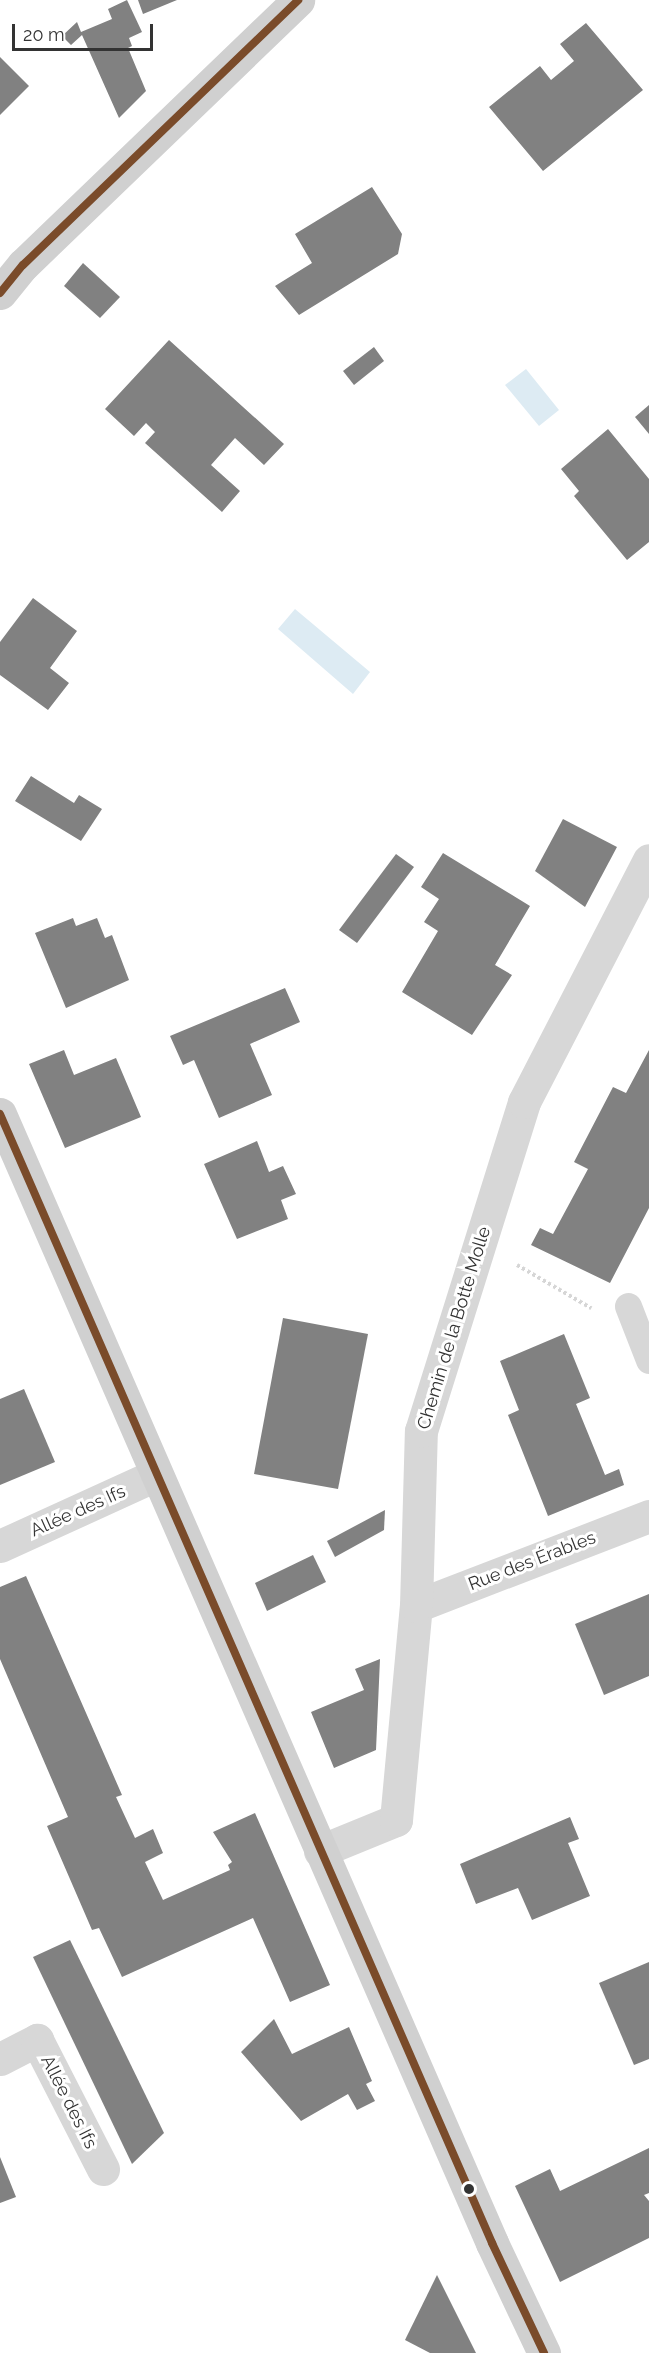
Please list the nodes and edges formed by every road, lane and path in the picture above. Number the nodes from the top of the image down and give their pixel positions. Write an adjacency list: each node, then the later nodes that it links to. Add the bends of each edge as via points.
1 (298, 0): 2 (street)
2 (0, 292)
3 (649, 860): 5 (street, Chemin de la Botte Molle, via 524,1102)
4 (0, 1114): 8 (street)
5 (479, 1246): 6 (path, via 508,1258 529,1274 592,1308); 11 (street, Chemin de la Botte Molle, via 421,1431)
6 (628, 1306): 7 (lane)
7 (649, 1360)
8 (156, 1475): 10 (street, Allée des Ifs); 12 (street)
9 (649, 1516): 11 (street, Rue des Érables)
10 (0, 1546)
11 (416, 1606): 12 (street, Chemin de la Botte Molle, via 396,1820)
12 (320, 1851): 15 (street)
13 (0, 2059): 14 (street, Allée des Ifs, via 37,2040)
14 (103, 2169)
15 (544, 2353)

